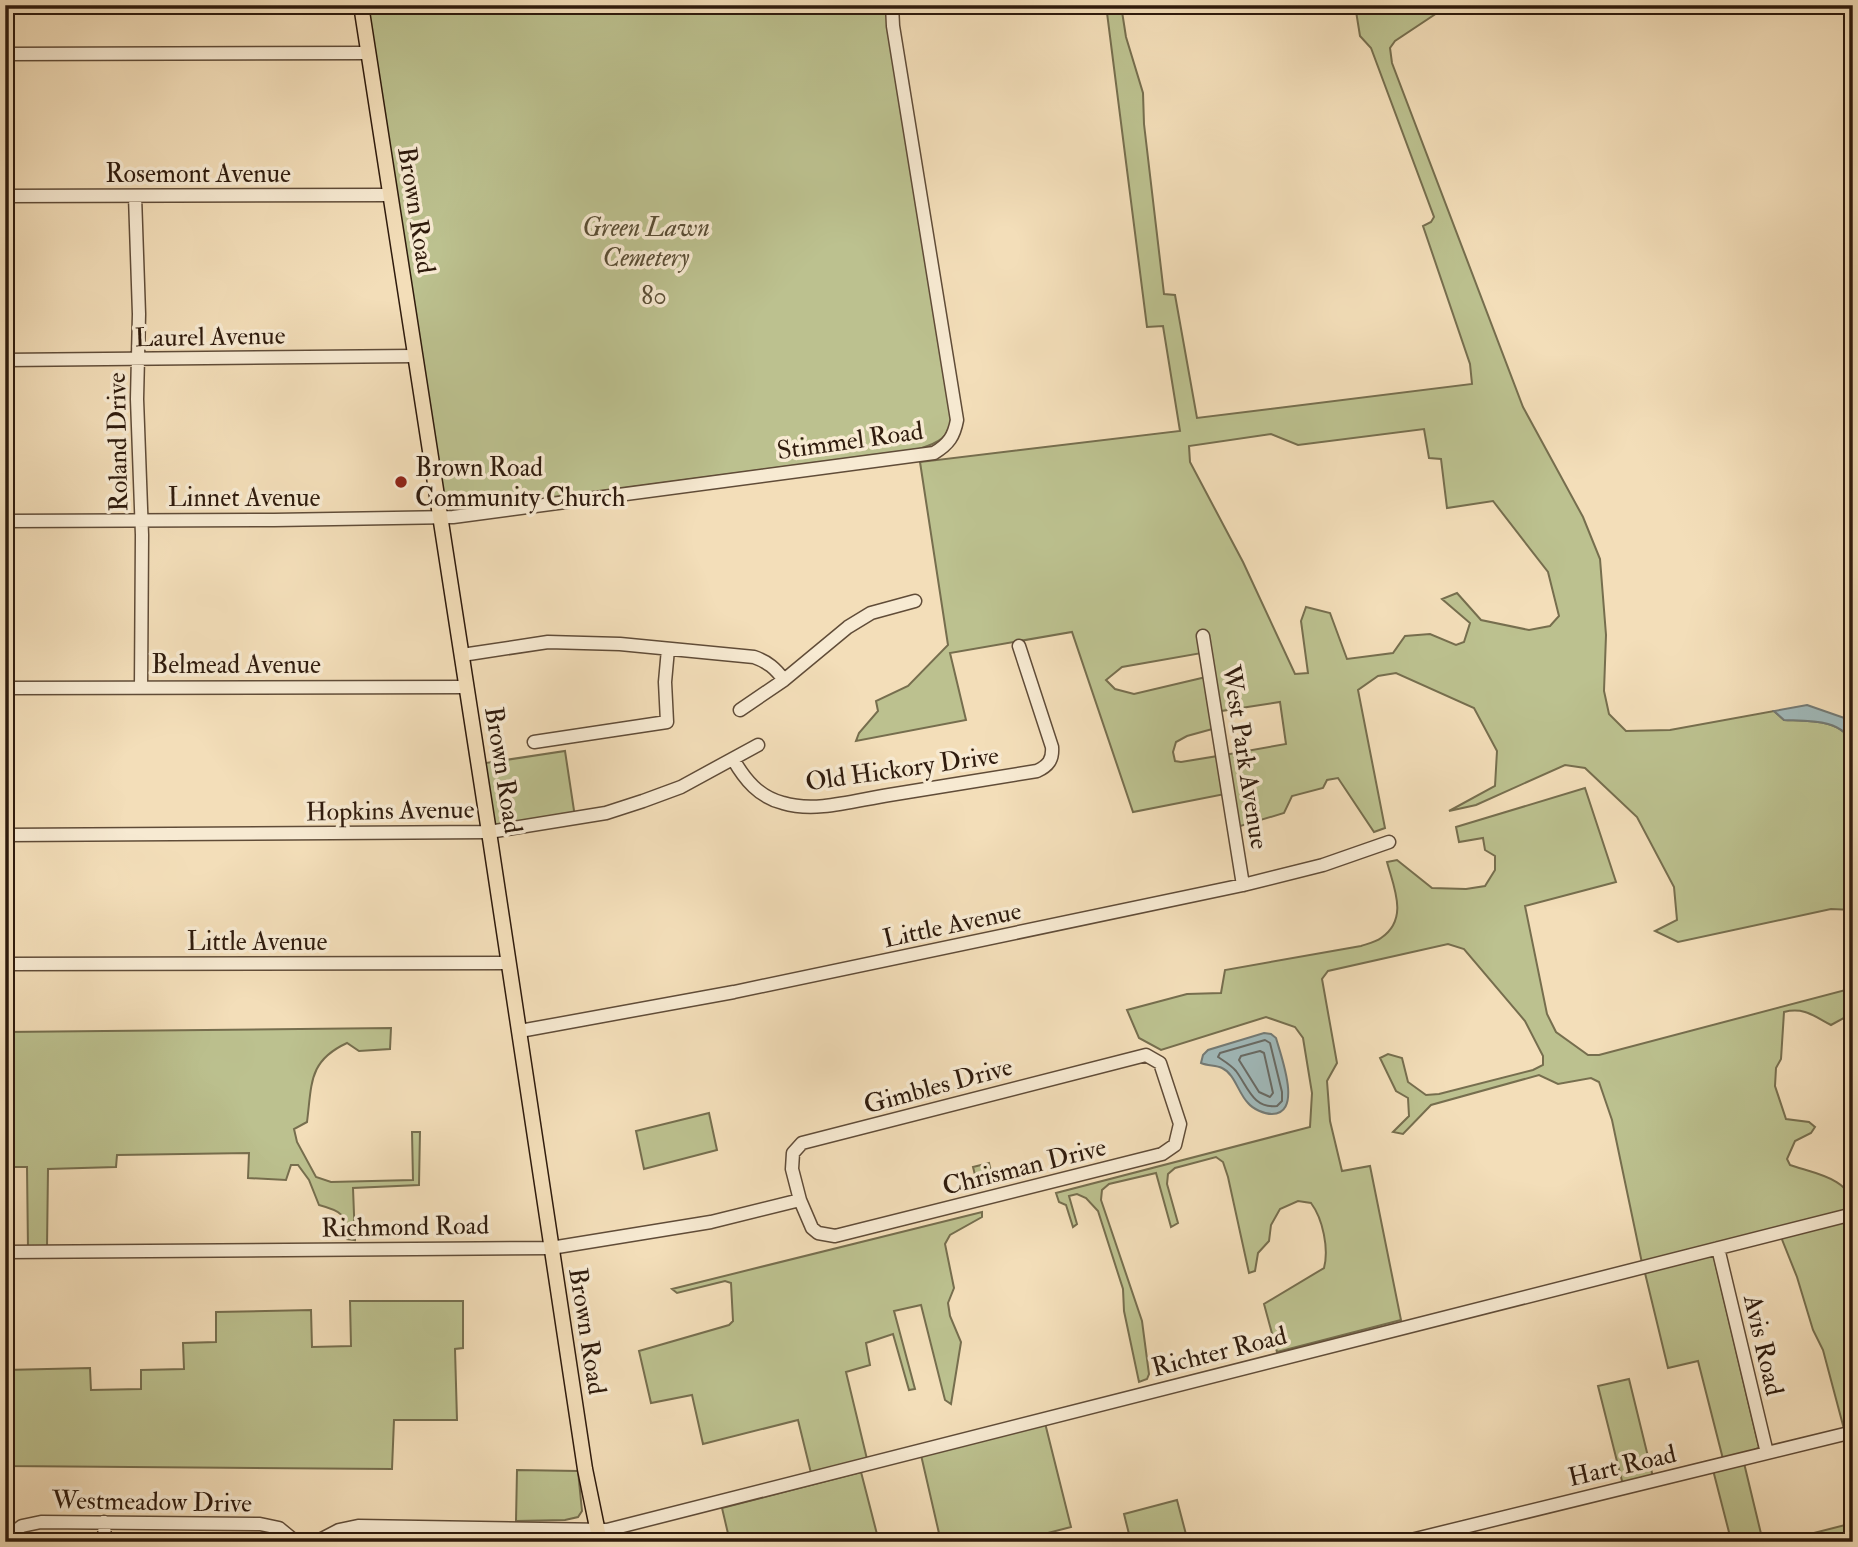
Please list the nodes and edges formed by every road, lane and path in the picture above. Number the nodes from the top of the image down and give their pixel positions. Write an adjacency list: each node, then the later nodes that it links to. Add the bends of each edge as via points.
1 (361, 5): 3 (main road, Brown Road)
2 (892, 5): 11 (street, Stimmel Road, via 957,419 955,434 946,446 934,453)
3 (368, 53): 4 (street); 5 (main road, Brown Road)
4 (5, 54)
5 (390, 195): 7 (street, Rosemont Avenue); 8 (main road, Brown Road)
6 (5, 196): 7 (street, Rosemont Avenue)
7 (135, 196): 10 (street, Roland Drive)
8 (415, 356): 10 (street, Laurel Avenue); 11 (main road, Brown Road)
9 (5, 360): 10 (street, Laurel Avenue)
10 (137, 360): 12 (street, Roland Drive)
11 (440, 517): 12 (street, Linnet Avenue); 18 (main road, Brown Road)
12 (141, 520): 13 (street, Linnet Avenue); 20 (street, Roland Drive)
13 (5, 521)
14 (915, 601): 19 (street, via 871,613)
15 (1203, 636): 30 (street, West Park Avenue)
16 (1019, 646): 26 (street, Old Hickory Drive, via 1052,747 1045,768 800,806 763,795)
17 (668, 649): 18 (street, via 548,642); 19 (street, via 754,657 775,668); 24 (street, via 667,722)
18 (462, 655): 21 (main road, Brown Road)
19 (783, 680): 23 (street)
20 (141, 687): 21 (street, Belmead Avenue); 22 (street, Belmead Avenue)
21 (467, 687): 27 (main road, Brown Road)
22 (5, 688)
23 (740, 710)
24 (534, 742)
25 (758, 744): 26 (street, Hopkins Avenue)
26 (733, 759): 27 (street, Hopkins Avenue, via 681,787 606,813)
27 (489, 832): 28 (street, Hopkins Avenue); 31 (main road, Brown Road)
28 (5, 835)
29 (1389, 842): 30 (street, Little Avenue)
30 (1244, 885): 33 (street, Little Avenue, via 734,992)
31 (508, 962): 32 (street, Little Avenue); 33 (main road, Brown Road)
32 (5, 964)
33 (520, 1031): 37 (main road, Brown Road)
34 (1146, 1055): 35 (street, Gimbles Drive, via 802,1143 793,1153 792,1170); 35 (street, Chrisman Drive, via 1160,1063 1180,1124 1175,1145 1162,1154 835,1236 812,1228)
35 (800, 1200): 37 (street, Richmond Road, via 711,1222)
36 (1853, 1214): 38 (street, Richter Road)
37 (551, 1248): 39 (street, Richmond Road); 43 (main road, Brown Road)
38 (1718, 1248): 41 (street, Avis Road); 43 (street, Richter Road, via 607,1530)
39 (5, 1252)
40 (1853, 1432): 41 (street, Hart Road)
41 (1767, 1453): 48 (street, Hart Road)
42 (104, 1522): 44 (street, Westmeadow Drive, via 41,1522 22,1526); 45 (street); 46 (street, Westmeadow Drive, via 260,1524 279,1528)
43 (598, 1536): 47 (street, via 358,1526)
44 (6, 1537)
45 (105, 1542)
46 (296, 1542)
47 (316, 1542)
48 (1403, 1542)

